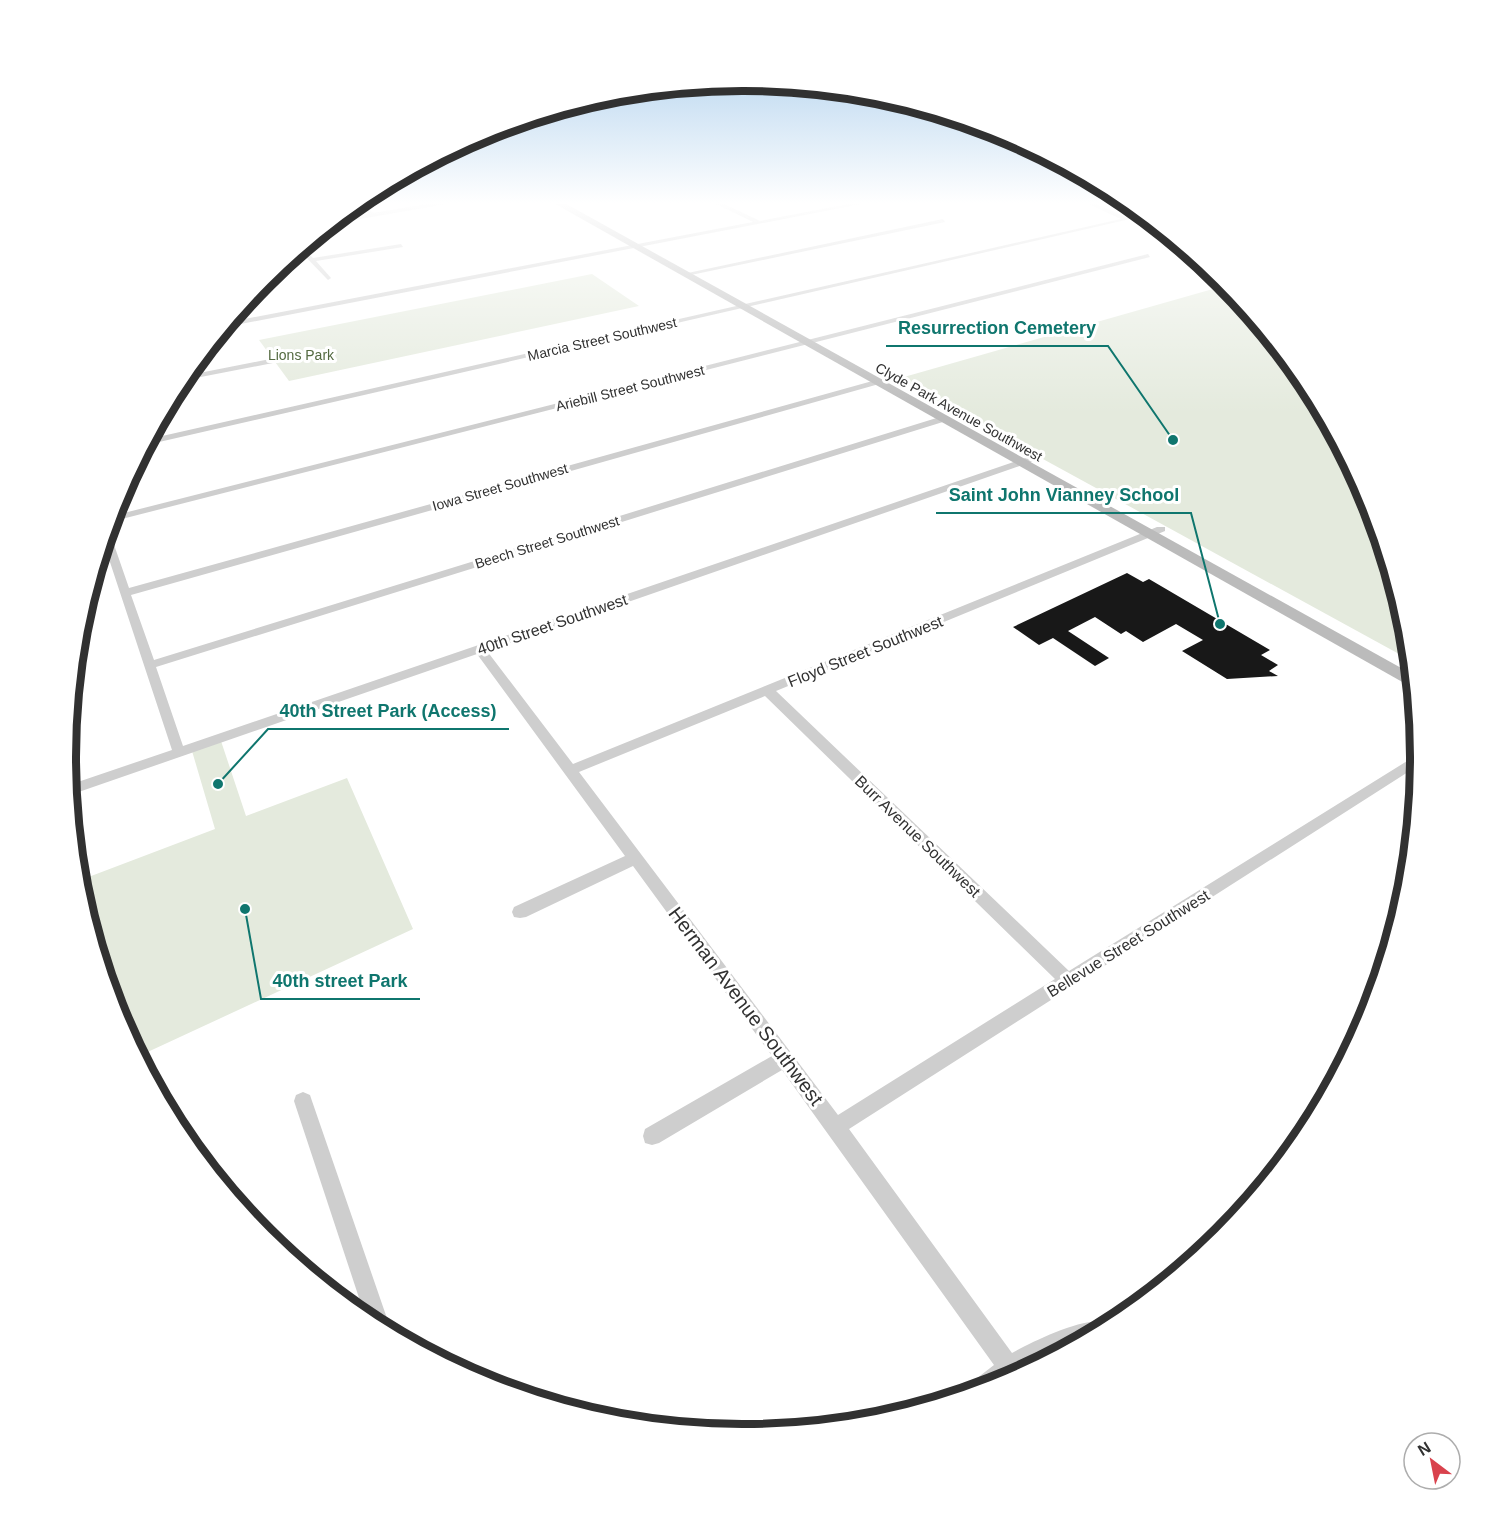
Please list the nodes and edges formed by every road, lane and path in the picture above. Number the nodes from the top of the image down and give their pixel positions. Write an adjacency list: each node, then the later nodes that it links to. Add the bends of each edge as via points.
1 (322, 272): 7 (street)
2 (502, 272): 9 (street)
3 (697, 272): 6 (street)
4 (895, 272): 8 (street, Marcia Street Southwest)
5 (1084, 272): 10 (street, Ariebill Street Southwest)
6 (691, 273): 8 (main road, Clyde Park Avenue Southwest)
7 (328, 278)
8 (748, 305): 10 (main road, Clyde Park Avenue Southwest); 15 (street, Marcia Street Southwest)
9 (238, 323)
10 (813, 342): 13 (main road, Clyde Park Avenue Southwest); 16 (main road, Clyde Park Avenue Southwest); 18 (street, Ariebill Street Southwest)
11 (280, 359): 12 (street)
12 (196, 377)
13 (876, 382): 14 (main road, Clyde Park Avenue Southwest); 22 (street, Iowa Street Southwest)
14 (943, 419): 17 (main road, Clyde Park Avenue Southwest); 25 (street, Beech Street Southwest)
15 (159, 440)
16 (1034, 458): 17 (street, 40th Street Southwest); 19 (main road, Clyde Park Avenue Southwest)
17 (1020, 463): 20 (main road, Clyde Park Avenue Southwest); 23 (street, 40th Street Southwest)
18 (122, 516)
19 (1161, 529): 20 (street, Floyd Street Southwest); 24 (main road, Clyde Park Avenue Southwest)
20 (1147, 535): 26 (main road, Clyde Park Avenue Southwest); 27 (street, Floyd Street Southwest)
21 (110, 549): 22 (street)
22 (125, 593): 25 (street)
23 (479, 649): 28 (street, 40th Street Southwest); 30 (street, Herman Avenue Southwest)
24 (1402, 661)
25 (150, 665): 28 (street)
26 (1405, 677)
27 (768, 691): 30 (street, Floyd Street Southwest); 34 (street, Burr Avenue Southwest)
28 (178, 752): 31 (street, 40th Street Southwest)
29 (1410, 765): 34 (street, Bellevue Street Southwest)
30 (569, 771): 32 (street, Herman Avenue Southwest)
31 (77, 787)
32 (636, 858): 33 (street); 35 (street, Herman Avenue Southwest)
33 (520, 912)
34 (1068, 981): 37 (street, Bellevue Street Southwest)
35 (784, 1059): 37 (street, Herman Avenue Southwest); 38 (street)
36 (303, 1101): 39 (street)
37 (836, 1127): 41 (street, Herman Avenue Southwest)
38 (652, 1136)
39 (374, 1313)
40 (1066, 1340): 41 (street)
41 (1008, 1366): 42 (street)
42 (1002, 1371)

